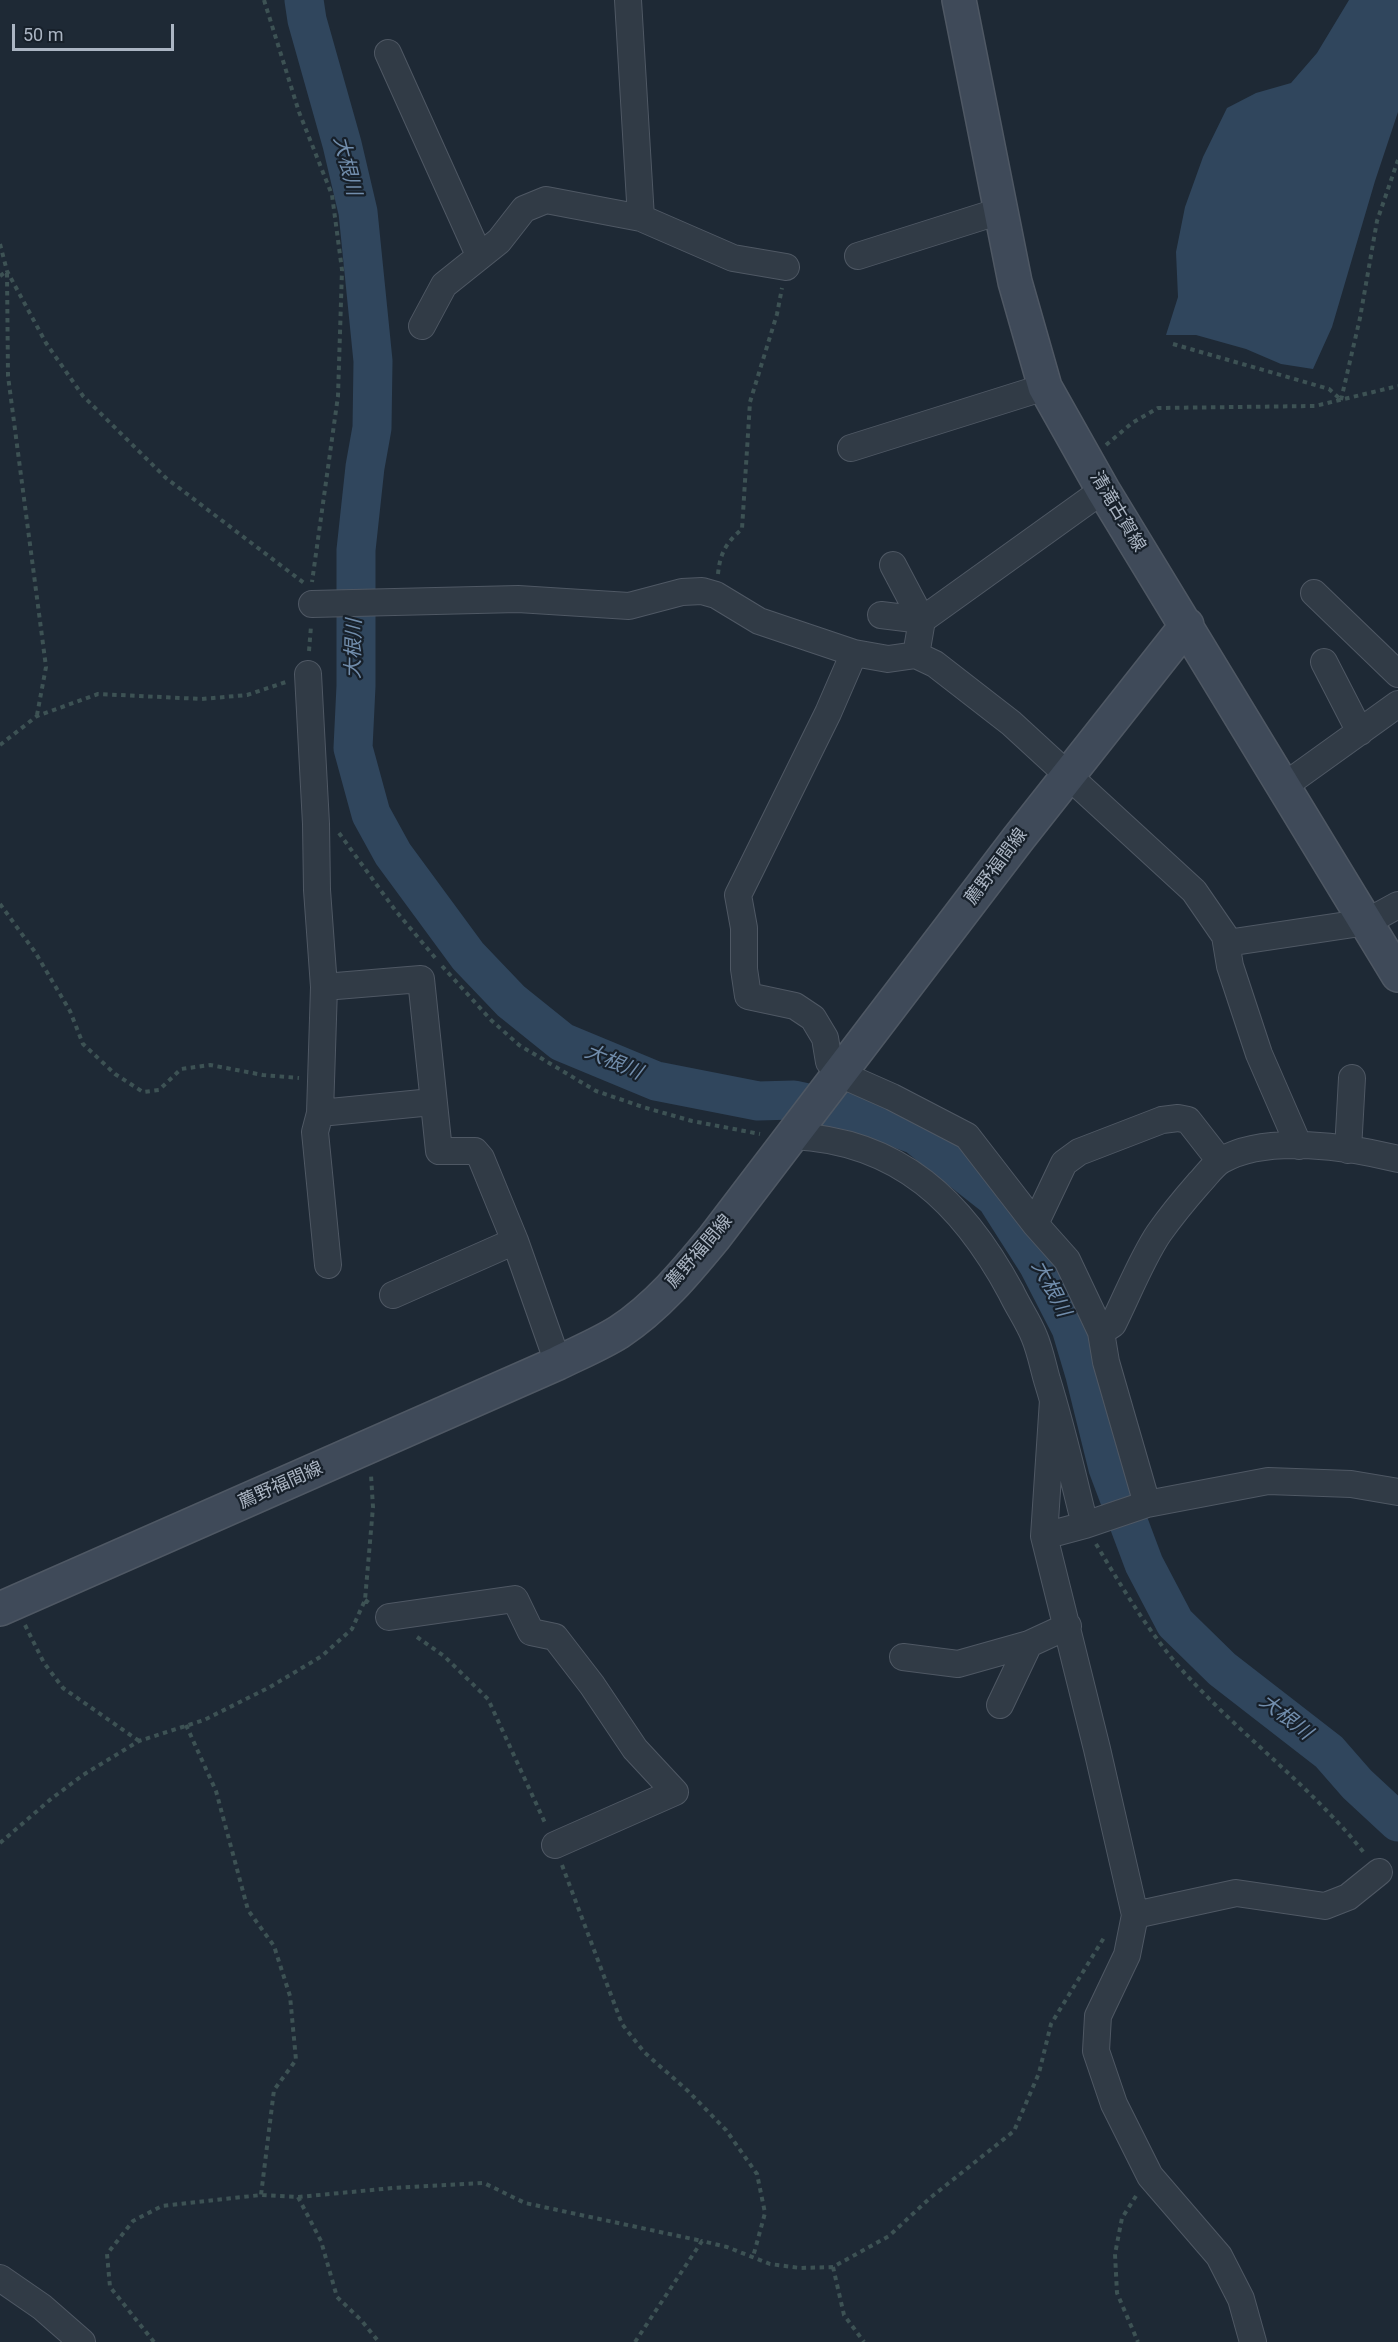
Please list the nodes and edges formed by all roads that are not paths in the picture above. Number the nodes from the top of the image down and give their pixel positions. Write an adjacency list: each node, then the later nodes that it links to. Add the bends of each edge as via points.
1 (628, 0): 5 (street)
2 (959, 0): 4 (main road, 清滝古賀線)
3 (387, 53): 6 (street)
4 (1000, 211): 7 (street); 10 (main road, 清滝古賀線, via 1015,282)
5 (641, 218): 6 (street, via 546,200 524,209 499,241); 8 (street, via 733,258)
6 (479, 255): 9 (street, via 444,285)
7 (858, 256)
8 (786, 267)
9 (422, 326)
10 (1045, 387): 11 (street); 12 (main road, 清滝古賀線)
11 (851, 448)
12 (1103, 490): 17 (street); 18 (main road, 清滝古賀線)
13 (893, 565): 17 (street)
14 (1314, 593): 23 (street)
15 (311, 597): 19 (street, via 376,603 518,599 628,606 702,591 759,621)
16 (881, 615): 17 (street)
17 (922, 620): 20 (street)
18 (1186, 625): 26 (main road, 薦野福間線); 27 (main road, 清滝古賀線)
19 (854, 652): 20 (street, via 888,659); 34 (street, via 738,895 748,996 795,1006 813,1018 825,1038)
20 (916, 655): 26 (street, via 935,664 1011,723)
21 (1324, 662): 25 (street)
22 (308, 674): 32 (street)
23 (1398, 674)
24 (1398, 704): 25 (street)
25 (1360, 732): 27 (street)
26 (1069, 776): 30 (street, via 1194,891); 34 (main road, 薦野福間線)
27 (1284, 786): 29 (main road, 清滝古賀線)
28 (1398, 905): 29 (street)
29 (1367, 922): 30 (street); 31 (main road, 清滝古賀線)
30 (1227, 943): 38 (street, via 1230,966 1259,1054)
31 (1398, 975)
32 (324, 987): 35 (street, via 421,979); 36 (street)
33 (1352, 1078): 39 (street)
34 (834, 1082): 37 (main road, 薦野福間線); 42 (street, via 892,1097 967,1136)
35 (432, 1102): 36 (street); 43 (street, via 439,1151 475,1151 481,1158)
36 (320, 1113): 44 (street, via 315,1132)
37 (793, 1136): 47 (main road, 薦野福間線, via 684,1275 619,1332); 48 (street, via 813,1137 869,1152 910,1171 950,1204 975,1232 1034,1336)
38 (1299, 1146): 39 (street); 41 (street, via 1241,1152)
39 (1348, 1150): 40 (street)
40 (1398, 1159)
41 (1220, 1161): 42 (street, via 1188,1120 1162,1120 1079,1152 1064,1163); 46 (street, via 1158,1234 1113,1324)
42 (1035, 1224): 46 (street, via 1067,1260)
43 (516, 1241): 45 (street); 47 (street)
44 (328, 1265)
45 (393, 1296)
46 (1101, 1332): 50 (street)
47 (558, 1363): 53 (main road, 薦野福間線)
48 (1053, 1400): 51 (street); 52 (street)
49 (1398, 1492): 50 (street, via 1351,1484 1268,1481)
50 (1147, 1504): 51 (street)
51 (1085, 1525): 52 (street)
52 (1044, 1536): 55 (street)
53 (4, 1604)
54 (389, 1617): 59 (street, via 514,1599 531,1632 555,1637 635,1749 675,1792)
55 (1068, 1626): 56 (street); 61 (street)
56 (1029, 1644): 57 (street, via 958,1664); 58 (street)
57 (903, 1657)
58 (1000, 1705)
59 (555, 1845)
60 (1379, 1872): 61 (street, via 1348,1898 1325,1906 1236,1893)
61 (1135, 1915): 64 (street, via 1127,1955 1098,2016 1096,2051 1114,2103 1150,2176 1219,2256 1241,2299)
62 (0, 2278): 63 (street)
63 (82, 2342)
64 (1252, 2342)

